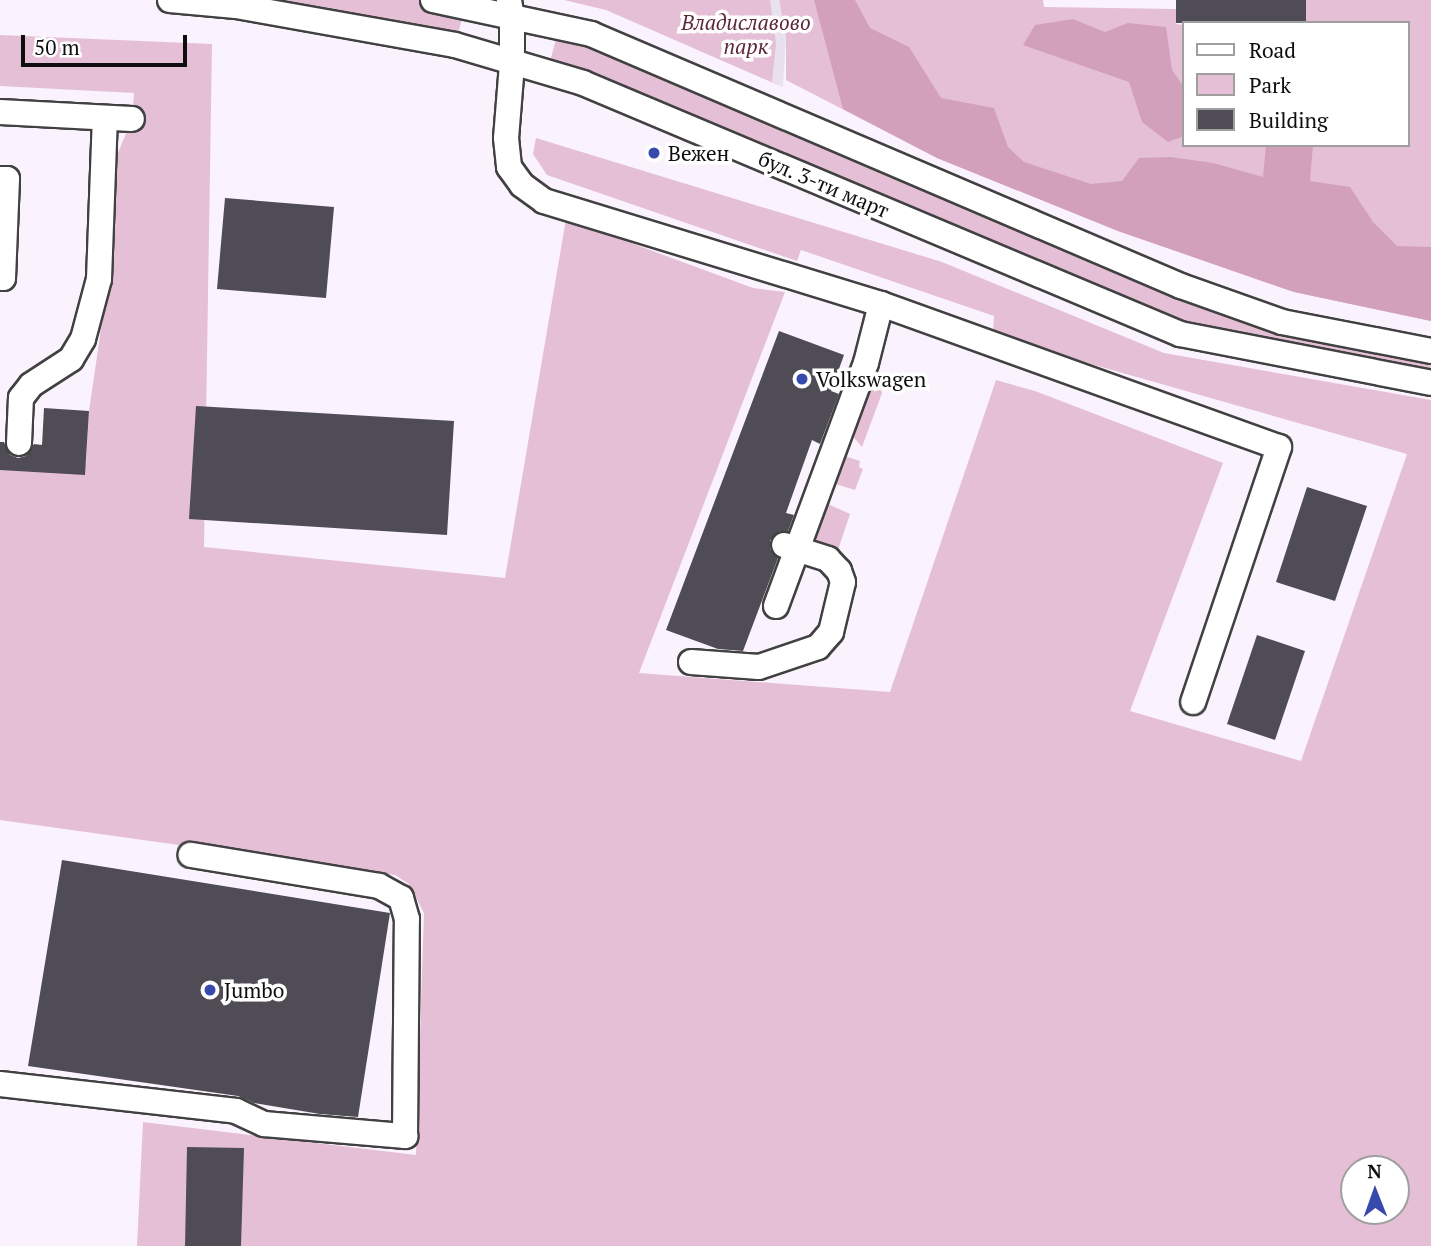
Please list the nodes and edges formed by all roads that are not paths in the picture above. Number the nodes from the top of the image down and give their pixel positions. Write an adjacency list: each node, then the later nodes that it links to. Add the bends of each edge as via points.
1 (170, 0): 4 (street, бул. 3-ти март, via 236,6 455,45)
2 (433, 0): 3 (street)
3 (510, 9): 4 (street); 11 (street, via 591,34 1181,286 1282,322)
4 (512, 64): 10 (street, via 506,138 509,167 522,185 544,201); 12 (street, бул. 3-ти март, via 583,83 1180,334)
5 (0, 112): 6 (street)
6 (105, 118): 7 (street); 13 (street, via 99,279 83,339 71,359 31,385 22,398)
7 (132, 119)
8 (0, 179): 9 (street, via 7,179)
9 (0, 278)
10 (881, 303): 14 (street, via 866,363); 17 (street, via 1279,447)
11 (1431, 351)
12 (1431, 383)
13 (19, 443)
14 (790, 547): 15 (street); 16 (street, via 828,559 839,572 843,582 831,632 818,647 759,667)
15 (776, 606)
16 (691, 662)
17 (1193, 702)
18 (191, 855): 19 (street, via 379,886 401,898 407,919 405,1136 264,1124 236,1111)
19 (0, 1084)

